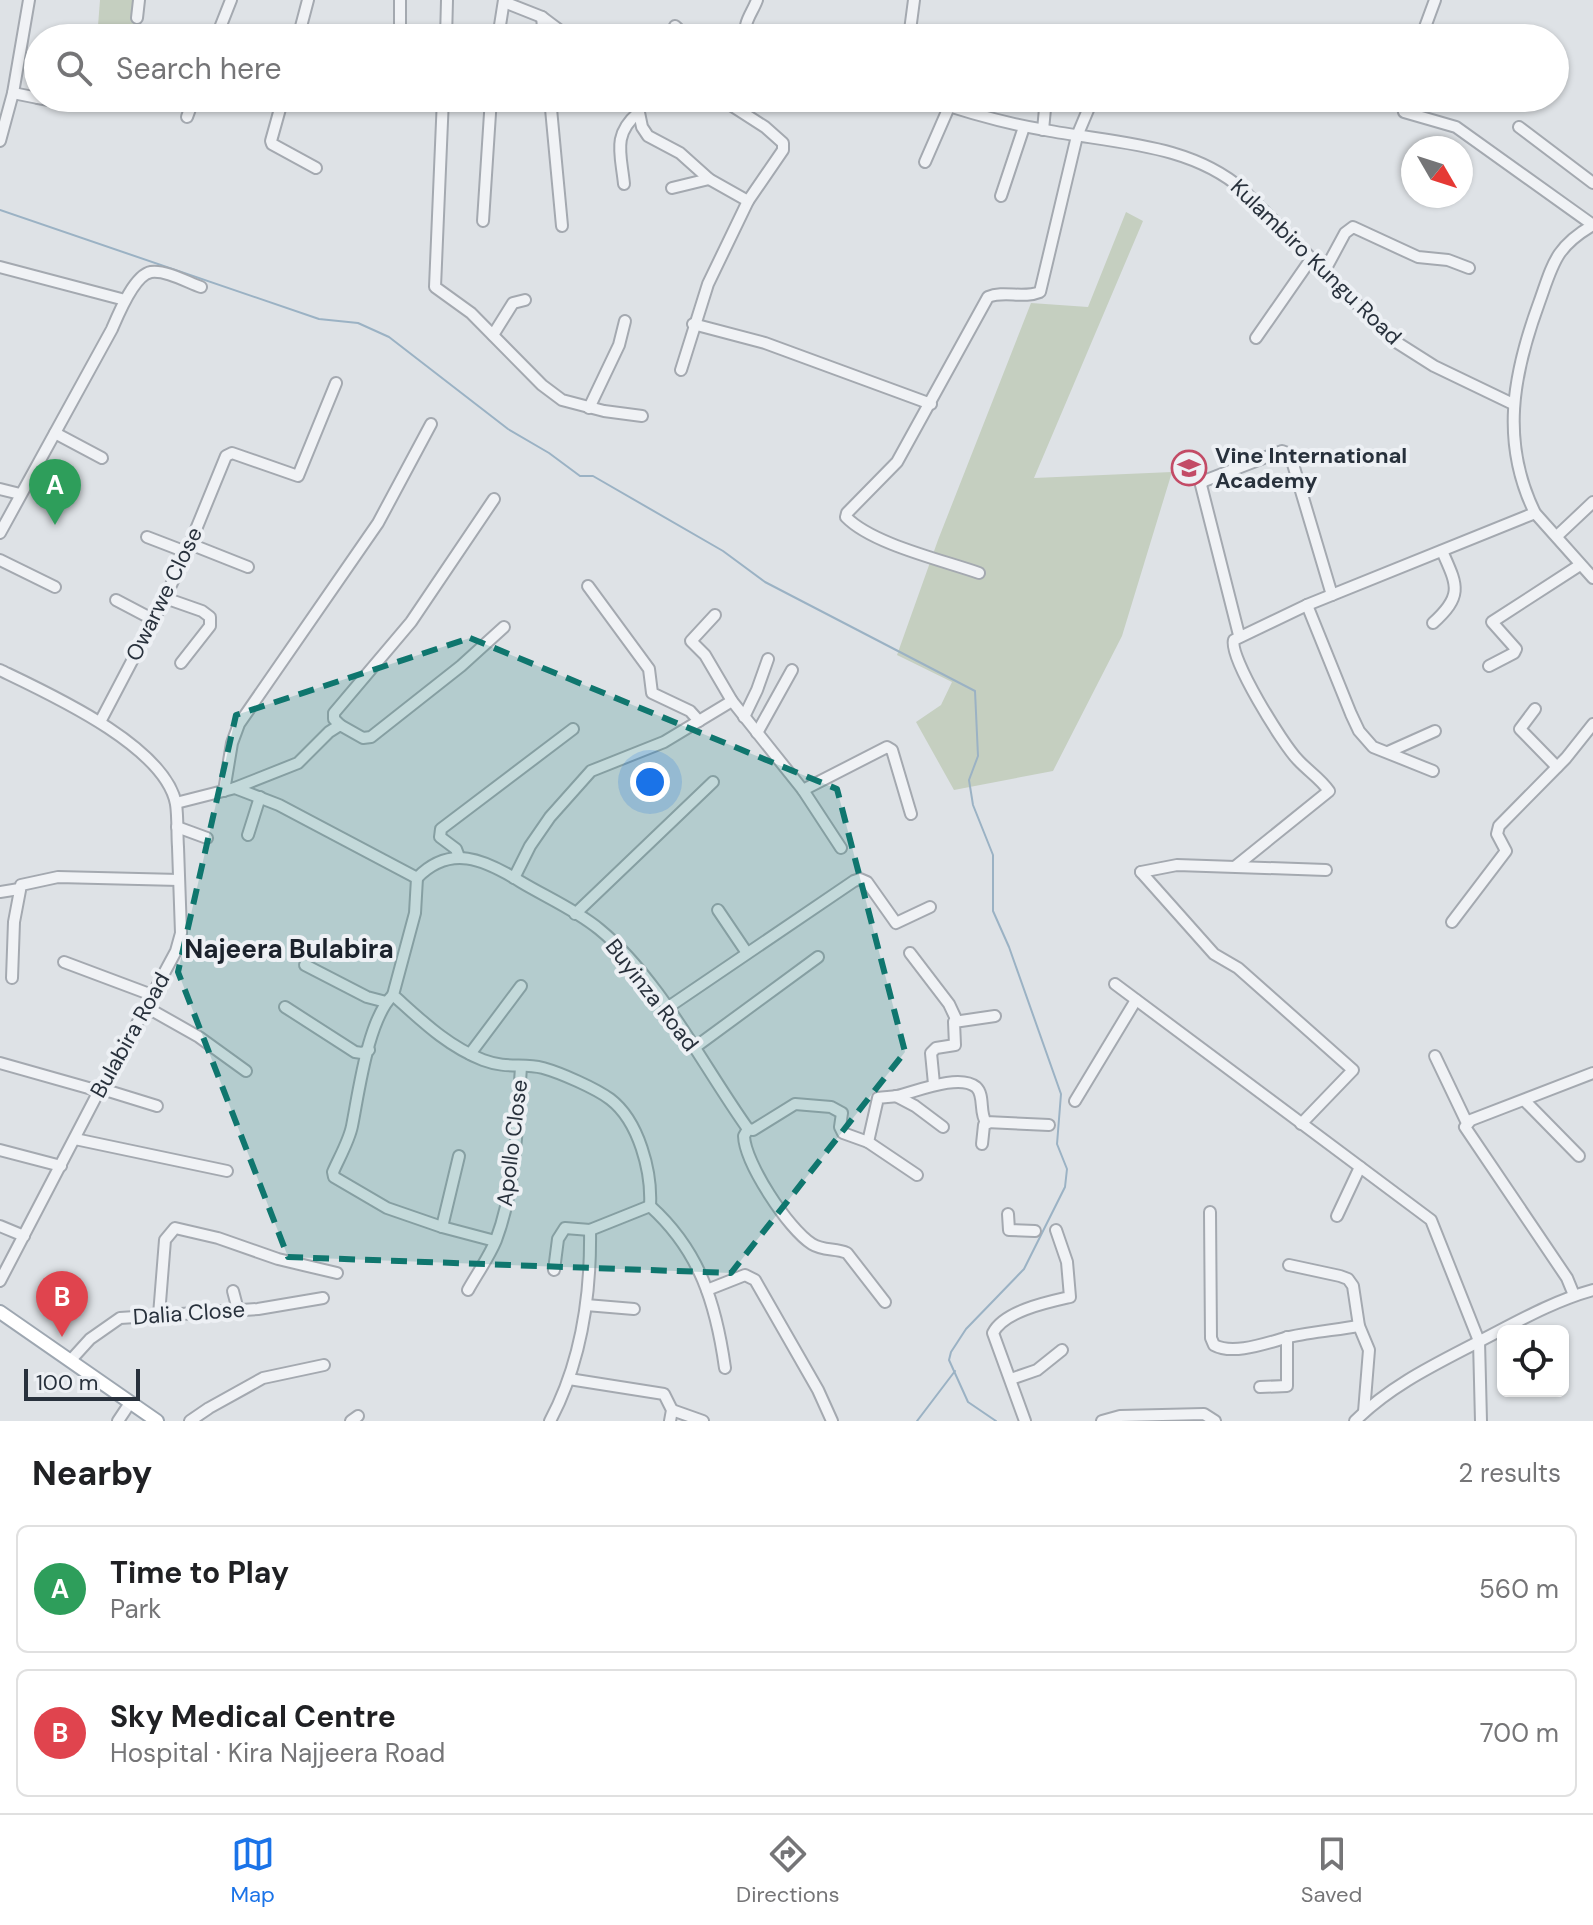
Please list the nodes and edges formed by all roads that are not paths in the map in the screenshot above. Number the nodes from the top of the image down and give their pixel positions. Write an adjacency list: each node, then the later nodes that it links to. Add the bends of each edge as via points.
1 (29, 0): 13 (street)
2 (139, 0): 12 (street)
3 (231, 0): 14 (street)
4 (308, 0): 15 (street)
5 (400, 0): 16 (street)
6 (447, 0): 17 (street)
7 (757, 0): 21 (street)
8 (914, 0): 22 (street)
9 (1435, 0): 23 (street)
10 (504, 1): 11 (street); 18 (street)
11 (542, 17): 19 (street); 20 (street)
12 (137, 18)
13 (25, 24)
14 (222, 24)
15 (302, 24)
16 (400, 24)
17 (446, 24)
18 (500, 24)
19 (543, 24)
20 (551, 24)
21 (749, 24)
22 (911, 24)
23 (1426, 24)
24 (24, 29): 25 (street)
25 (13, 93): 26 (street); 44 (street)
26 (24, 95)
27 (189, 112): 39 (street)
28 (279, 112): 46 (street, via 272,144)
29 (442, 112): 64 (street, via 435,287)
30 (490, 112): 53 (street)
31 (551, 112): 54 (street)
32 (742, 112): 52 (street, via 783,143)
33 (947, 112): 45 (street)
34 (965, 112): 40 (street, Kulambiro Kungu Road)
35 (1045, 112): 42 (street)
36 (1087, 112): 43 (street)
37 (1405, 112): 69 (street, via 1456,127 1593,225 1574,236 1553,261 1522,350)
38 (638, 113): 47 (street, via 648,136 680,153); 49 (street, via 621,134)
39 (187, 117)
40 (1024, 127): 42 (street, Kulambiro Kungu Road); 51 (street)
41 (1519, 127): 48 (street)
42 (1043, 130): 43 (street, Kulambiro Kungu Road)
43 (1077, 136): 55 (street, Kulambiro Kungu Road, via 1158,150 1218,170); 68 (street, via 1042,289 1024,297 988,297)
44 (0, 141)
45 (925, 162)
46 (316, 168)
47 (709, 179): 50 (street); 52 (street)
48 (1593, 183)
49 (624, 184)
50 (672, 188)
51 (1001, 196)
52 (748, 201): 63 (street)
53 (483, 221)
54 (562, 226)
55 (1311, 259): 58 (street, Kulambiro Kungu Road); 65 (street)
56 (0, 267): 60 (street)
57 (1469, 268): 58 (street, via 1418,257 1353,227)
58 (1324, 272): 69 (street, Kulambiro Kungu Road, via 1393,340)
59 (201, 287): 60 (street, via 151,272)
60 (125, 300): 73 (street)
61 (525, 300): 64 (street, via 513,303)
62 (625, 321): 70 (street)
63 (693, 324): 66 (street); 68 (street, via 765,343)
64 (493, 335): 70 (street, via 550,393)
65 (1256, 338)
66 (681, 370)
67 (336, 383): 83 (street, Owarwe Close, via 298,476 227,455)
68 (931, 404): 88 (street, via 897,462 846,517 886,540)
69 (1513, 404): 79 (street, via 1519,467)
70 (589, 408): 71 (street)
71 (642, 416)
72 (431, 424): 119 (street, via 378,523 239,724 232,743)
73 (55, 433): 74 (street); 76 (street)
74 (102, 458)
75 (0, 489): 76 (street)
76 (20, 494): 80 (street)
77 (494, 499): 111 (street, via 411,622 336,710 334,719)
78 (1593, 502): 81 (street)
79 (1535, 513): 81 (street); 84 (street)
80 (0, 533)
81 (1557, 536): 86 (street)
82 (147, 537): 83 (street)
83 (188, 548): 87 (street); 93 (street, Owarwe Close)
84 (1442, 551): 92 (street); 98 (street, via 1456,590)
85 (0, 560): 91 (street)
86 (1580, 565): 89 (street); 103 (street, via 1492,622 1516,649)
87 (248, 567)
88 (979, 573)
89 (1593, 578)
90 (588, 586): 108 (street, via 649,669 652,693)
91 (55, 587)
92 (1332, 595): 95 (street); 100 (street, via 1290,454 1282,451 1204,481)
93 (165, 598): 97 (street, Owarwe Close); 102 (street, via 210,617 210,626)
94 (116, 600): 97 (street)
95 (1307, 605): 100 (street); 115 (street, via 1359,731 1373,747)
96 (715, 615): 106 (street, via 691,641)
97 (154, 620): 109 (street, Owarwe Close)
98 (1433, 623)
99 (504, 627): 111 (street, via 371,737)
100 (1239, 635): 129 (street, via 1233,652 1265,712 1296,758 1329,791)
101 (768, 659): 106 (street, via 750,706)
102 (181, 663)
103 (1489, 666)
104 (0, 670): 109 (street, Bulabira Road)
105 (792, 670): 114 (street)
106 (738, 709): 108 (street); 114 (street)
107 (1535, 709): 116 (street, via 1520,729)
108 (699, 721): 132 (street, via 651,748 591,771 550,817)
109 (100, 722): 122 (street, Bulabira Road, via 148,758)
110 (1593, 724): 116 (street)
111 (340, 725): 119 (street, via 301,762)
112 (573, 729): 128 (street, via 441,829 440,837)
113 (1435, 731): 115 (street)
114 (757, 733): 120 (street)
115 (1388, 752): 117 (street)
116 (1557, 767): 139 (street, via 1497,829 1506,851)
117 (1433, 771)
118 (713, 782): 138 (street)
119 (229, 790): 121 (street); 122 (street)
120 (803, 790): 123 (street, via 887,747); 127 (street)
121 (260, 797): 125 (street); 131 (street)
122 (176, 803): 124 (street, Bulabira Road)
123 (911, 814)
124 (177, 827): 126 (street); 133 (street, Bulabira Road)
125 (248, 835)
126 (207, 838)
127 (841, 848)
128 (459, 857): 131 (street, via 443,859); 132 (street, Buyinza Road)
129 (1236, 866): 130 (street); 172 (street, via 1177,865 1141,872 1214,954 1238,968 1353,1070)
130 (1326, 870)
131 (417, 878): 149 (street, via 415,913)
132 (514, 878): 138 (street, Buyinza Road)
133 (179, 880): 134 (street, via 58,877 24,883); 148 (street, Bulabira Road, via 181,933)
134 (19, 889): 135 (street); 145 (street)
135 (0, 892)
136 (930, 907): 140 (street, via 896,923 872,879 860,879)
137 (718, 910): 140 (street)
138 (575, 914): 153 (street, Buyinza Road, via 605,935)
139 (1452, 922)
140 (747, 953): 153 (street)
141 (910, 953): 155 (street)
142 (818, 957): 156 (street)
143 (64, 962): 148 (street)
144 (305, 965): 149 (street, via 367,997)
145 (12, 978)
146 (1115, 984): 150 (street)
147 (521, 986): 158 (street)
148 (152, 995): 151 (street, Bulabira Road)
149 (389, 999): 157 (street, via 372,1031); 158 (street, Apollo Close)
150 (1136, 1000): 167 (street); 172 (street)
151 (146, 1007): 162 (street); 165 (street, Bulabira Road)
152 (285, 1007): 157 (street, via 355,1052)
153 (667, 1008): 156 (street, Buyinza Road)
154 (995, 1016): 155 (street)
155 (957, 1021): 164 (street, via 955,1045 931,1053)
156 (694, 1048): 175 (street, Buyinza Road)
157 (369, 1050): 191 (street, via 334,1177 387,1208)
158 (470, 1054): 161 (street, Apollo Close)
159 (1435, 1056): 171 (street)
160 (0, 1063): 165 (street)
161 (521, 1067): 186 (street, via 551,1071 617,1105 646,1164); 196 (street, Apollo Close, via 512,1162)
162 (246, 1071)
163 (1593, 1073): 168 (street)
164 (934, 1084): 166 (street); 170 (street, via 976,1087)
165 (100, 1090): 169 (street); 176 (street, Bulabira Road)
166 (896, 1096): 174 (street); 177 (street, via 877,1099)
167 (1075, 1101)
168 (1525, 1101): 171 (street); 181 (street)
169 (157, 1106)
170 (988, 1123): 173 (street); 178 (street)
171 (1467, 1123): 205 (street, via 1467,1131)
172 (1301, 1124): 183 (street)
173 (1049, 1125)
174 (943, 1127)
175 (748, 1129): 177 (street, via 795,1104 838,1109 843,1133); 207 (street, via 746,1155 779,1211 817,1248 847,1253)
176 (75, 1139): 182 (street, Bulabira Road); 184 (street)
177 (868, 1142): 185 (street)
178 (982, 1144)
179 (0, 1150): 182 (street)
180 (459, 1156): 191 (street)
181 (1579, 1156)
182 (61, 1166): 195 (street, Bulabira Road)
183 (1360, 1167): 189 (street); 215 (street, via 1431,1220)
184 (227, 1171)
185 (917, 1175)
186 (650, 1206): 192 (street); 202 (street, via 685,1243)
187 (1210, 1212): 214 (street, via 1214,1345 1268,1345)
188 (1008, 1214): 194 (street, via 1009,1230)
189 (1337, 1216)
190 (0, 1226): 195 (street)
191 (442, 1227): 196 (street)
192 (590, 1230): 198 (street, via 562,1230); 208 (street)
193 (1056, 1230): 221 (street, via 1067,1262 1070,1297 1034,1306 995,1328)
194 (1035, 1231)
195 (24, 1236): 200 (street, Bulabira Road)
196 (495, 1241): 201 (street, Apollo Close)
197 (1289, 1265): 213 (street, via 1348,1279)
198 (554, 1270)
199 (337, 1273): 212 (street, via 175,1228 165,1240)
200 (0, 1281)
201 (468, 1290)
202 (707, 1290): 219 (street); 231 (street, via 745,1275 755,1280)
203 (1593, 1290): 205 (street)
204 (233, 1291): 210 (street)
205 (1574, 1295): 215 (street)
206 (323, 1298): 210 (street, Dalia Close)
207 (885, 1302)
208 (586, 1305): 209 (street); 220 (street)
209 (634, 1309)
210 (238, 1310): 212 (street, Dalia Close)
211 (0, 1312): 217 (main road)
212 (159, 1315): 217 (street, Dalia Close, via 120,1318)
213 (1359, 1326): 214 (street); 224 (street, via 1369,1350)
214 (1287, 1337): 222 (street, via 1287,1386)
215 (1479, 1341): 224 (street, via 1394,1388); 236 (street)
216 (1062, 1350): 221 (street, via 1037,1370)
217 (70, 1361): 223 (main road)
218 (324, 1365): 228 (street, via 263,1378)
219 (725, 1368)
220 (569, 1379): 225 (street, via 660,1393 666,1396); 229 (street)
221 (1011, 1379): 232 (street)
222 (1260, 1387)
223 (130, 1403): 226 (street); 227 (main road)
224 (1364, 1412): 235 (street)
225 (671, 1416): 230 (street)
226 (118, 1421)
227 (157, 1421)
228 (190, 1421)
229 (550, 1421)
230 (703, 1421)
231 (832, 1421)
232 (1025, 1421)
233 (1102, 1421): 234 (street, via 1204,1414)
234 (1215, 1421)
235 (1355, 1421)
236 (1481, 1421)

